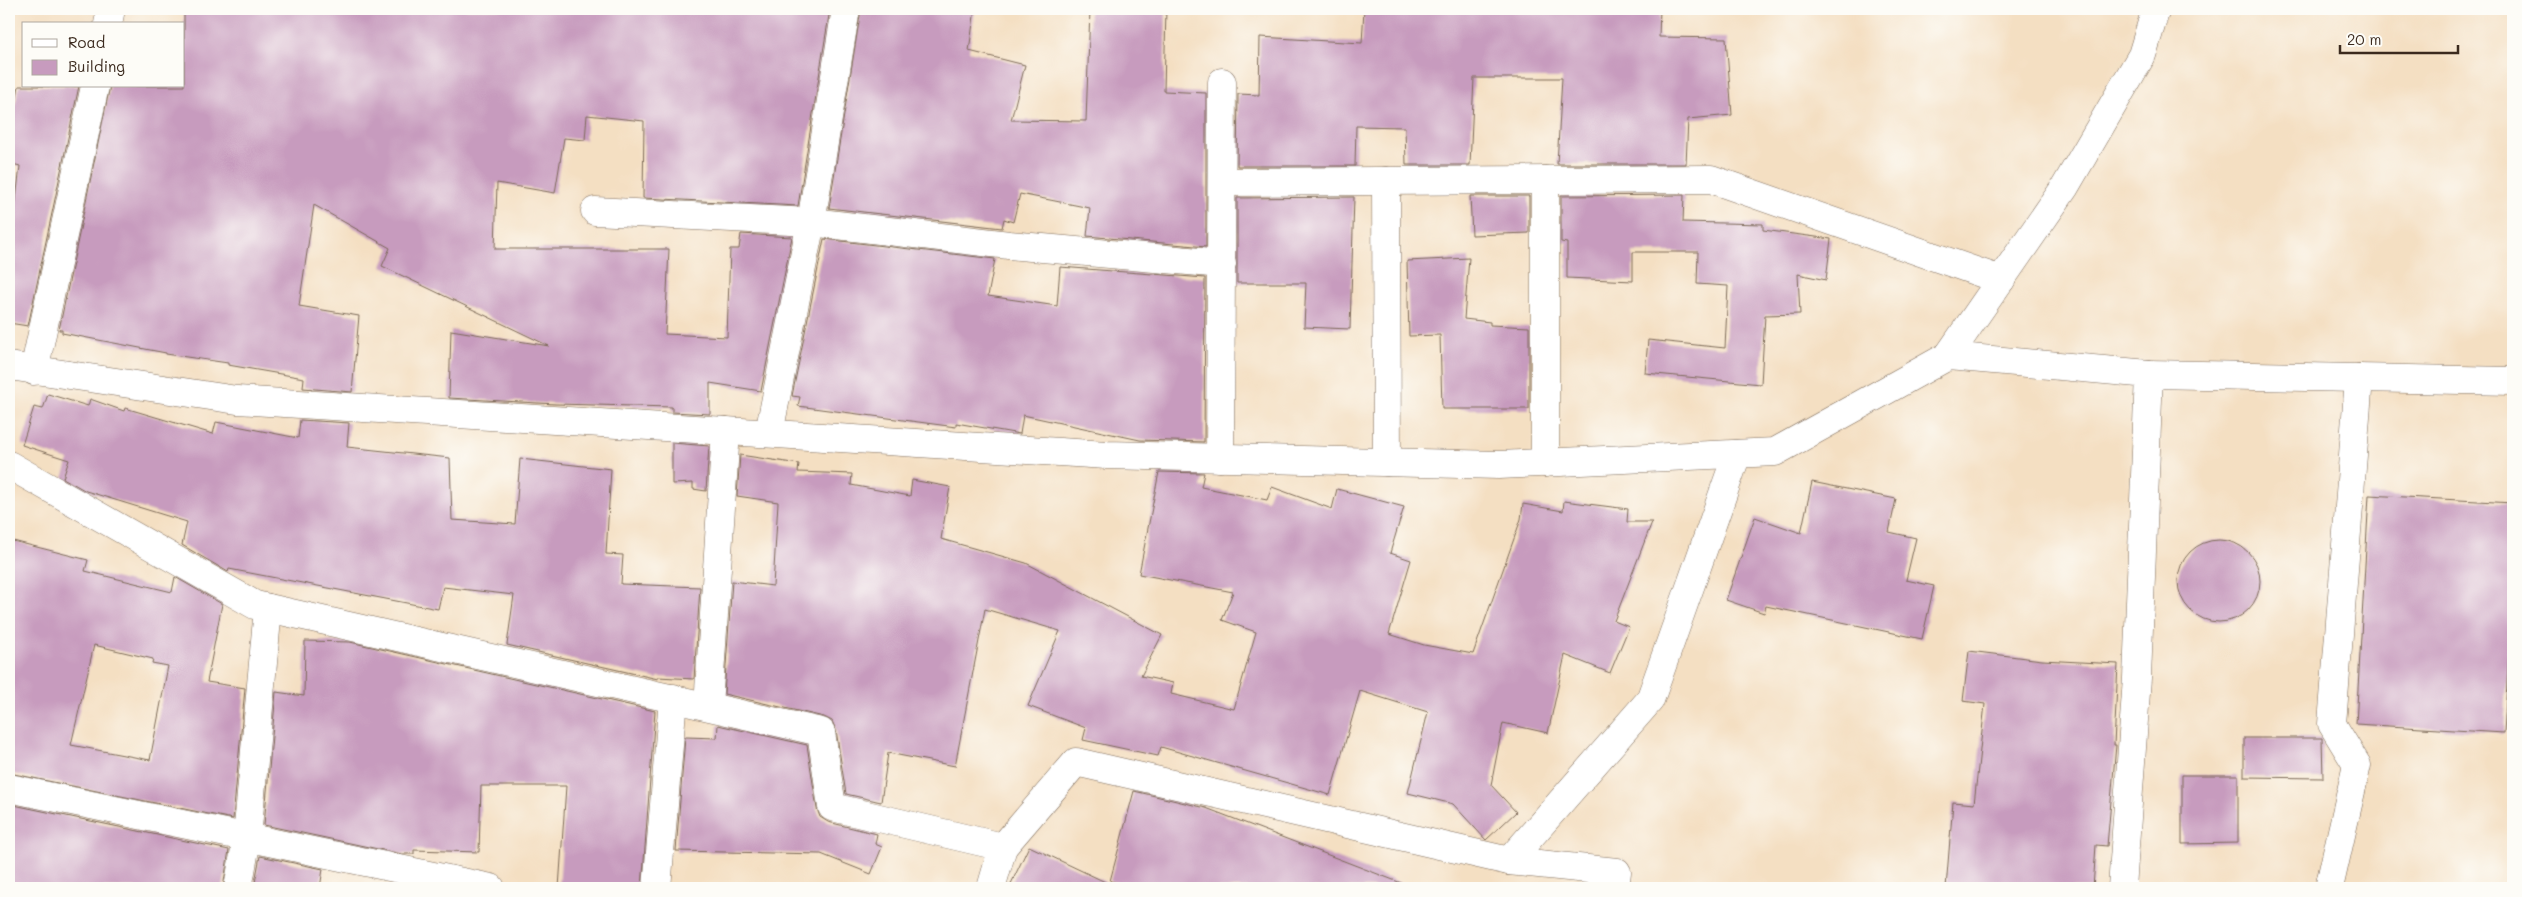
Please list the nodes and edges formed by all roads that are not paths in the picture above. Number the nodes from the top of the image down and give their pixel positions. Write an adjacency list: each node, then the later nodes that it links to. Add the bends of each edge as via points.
1 (111, 9): 4 (street)
2 (846, 9): 11 (street)
3 (2156, 9): 13 (street, via 2142,55 2065,187)
4 (108, 22)
5 (1222, 82): 9 (street)
6 (94, 88): 15 (street)
7 (1544, 180): 8 (street); 13 (street, via 1711,179); 24 (street)
8 (1386, 181): 9 (street); 23 (street)
9 (1222, 182): 12 (street)
10 (594, 211): 11 (street)
11 (811, 222): 12 (street, via 1010,245); 20 (street)
12 (1222, 264): 22 (street)
13 (2001, 280): 14 (street)
14 (1948, 356): 16 (street); 21 (street, via 1775,452)
15 (21, 369): 19 (street, via 237,400)
16 (2149, 374): 17 (street); 38 (street, via 2137,678)
17 (2359, 378): 18 (street); 39 (street, via 2332,724 2357,766)
18 (2513, 381)
19 (726, 431): 20 (street); 28 (street)
20 (768, 433): 22 (street, via 1107,455)
21 (1737, 454): 24 (street); 32 (street, via 1650,700)
22 (1220, 458): 23 (street)
23 (1387, 462): 24 (street)
24 (1544, 463)
25 (9, 465): 26 (street, via 255,605)
26 (268, 608): 27 (street); 30 (street)
27 (673, 698): 28 (street); 35 (street)
28 (708, 706): 31 (street, via 821,732 832,807)
29 (9, 788): 30 (street)
30 (247, 838): 33 (street); 34 (street)
31 (1003, 847): 32 (street, via 1076,762); 36 (street)
32 (1509, 860): 37 (street, via 1617,872)
33 (238, 888)
34 (491, 888)
35 (657, 888)
36 (991, 888)
37 (1615, 888)
38 (2122, 888)
39 (2329, 888)

